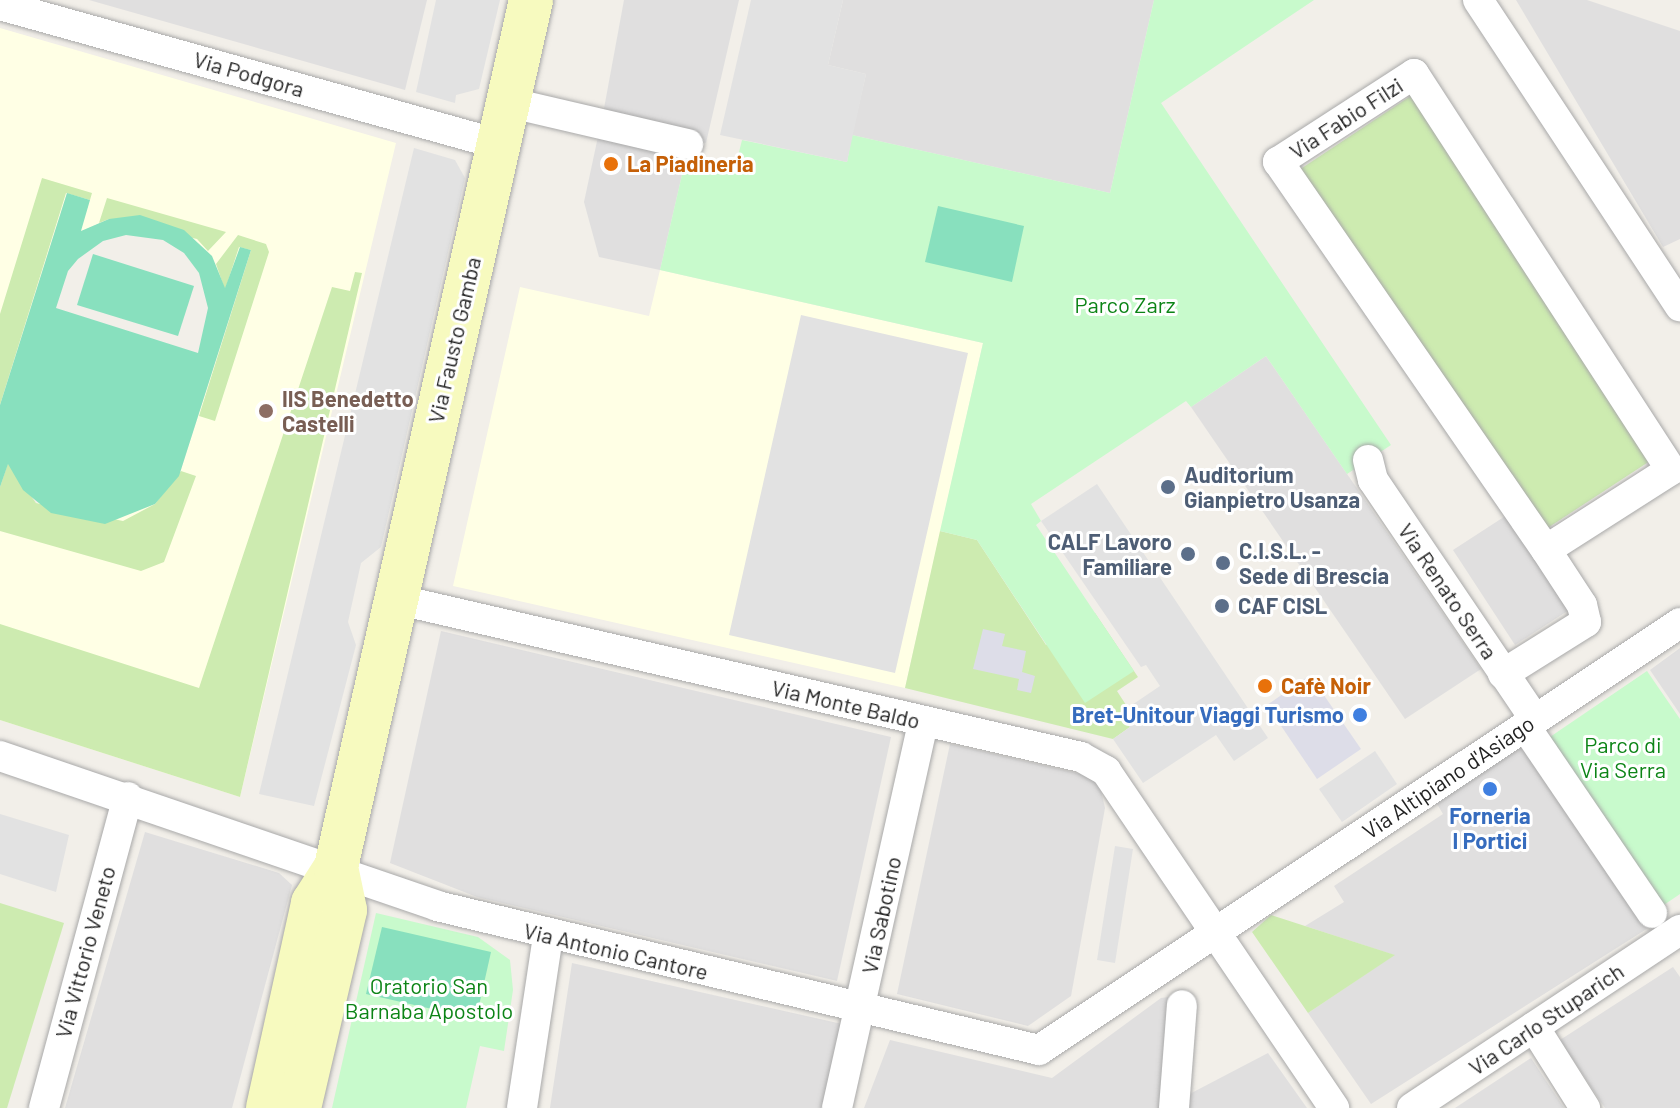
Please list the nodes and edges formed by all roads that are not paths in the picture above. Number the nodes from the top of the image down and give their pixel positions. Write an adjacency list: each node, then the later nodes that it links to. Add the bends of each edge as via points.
1 (531, 0): 4 (street, Via Fausto Gamba)
2 (1478, 0): 7 (street)
3 (0, 5): 5 (street, Via Podgora)
4 (507, 102): 5 (street, Via Fausto Gamba); 6 (street)
5 (498, 144): 11 (street, Via Fausto Gamba)
6 (688, 144)
7 (1680, 306)
8 (1368, 460): 13 (street, Via Renato Serra, via 1373,480)
9 (1676, 475): 10 (street, Via Fabio Filzi); 10 (street, Via Fabio Filzi, via 1414,74 1278,162)
10 (1546, 550): 13 (street, Via Fabio Filzi, via 1582,605 1586,622)
11 (395, 599): 14 (street, Via Monte Baldo); 18 (street, Via Fausto Gamba)
12 (1680, 623): 15 (street, Via Altipiano d'Asiago)
13 (1503, 674): 15 (street, Via Renato Serra)
14 (923, 723): 21 (street, Via Monte Baldo, via 1081,757 1106,771); 24 (street, Via Sabotino)
15 (1530, 723): 19 (street, Via Renato Serra); 21 (street, Via Altipiano d'Asiago)
16 (0, 756): 17 (street, Via Antonio Cantore)
17 (128, 797): 18 (street, Via Antonio Cantore); 26 (street, Via Vittorio Veneto)
18 (336, 867): 22 (street, Via Antonio Cantore, via 437,906); 27 (street, via 313,903); 28 (street, via 345,910)
19 (1652, 913)
20 (1680, 930): 25 (street, Via Carlo Stuparich)
21 (1216, 931): 24 (street, Via Antonio Cantore, via 1039,1050); 32 (street, Via Monte Baldo)
22 (548, 936): 24 (street, Via Antonio Cantore); 29 (street)
23 (1182, 1005): 31 (street)
24 (860, 1008): 30 (street, Via Sabotino)
25 (1534, 1027): 33 (street, Via Carlo Stuparich); 34 (street)
26 (44, 1108)
27 (268, 1108)
28 (299, 1108)
29 (522, 1108)
30 (837, 1108)
31 (1174, 1108)
32 (1334, 1108)
33 (1412, 1108)
34 (1585, 1108)

